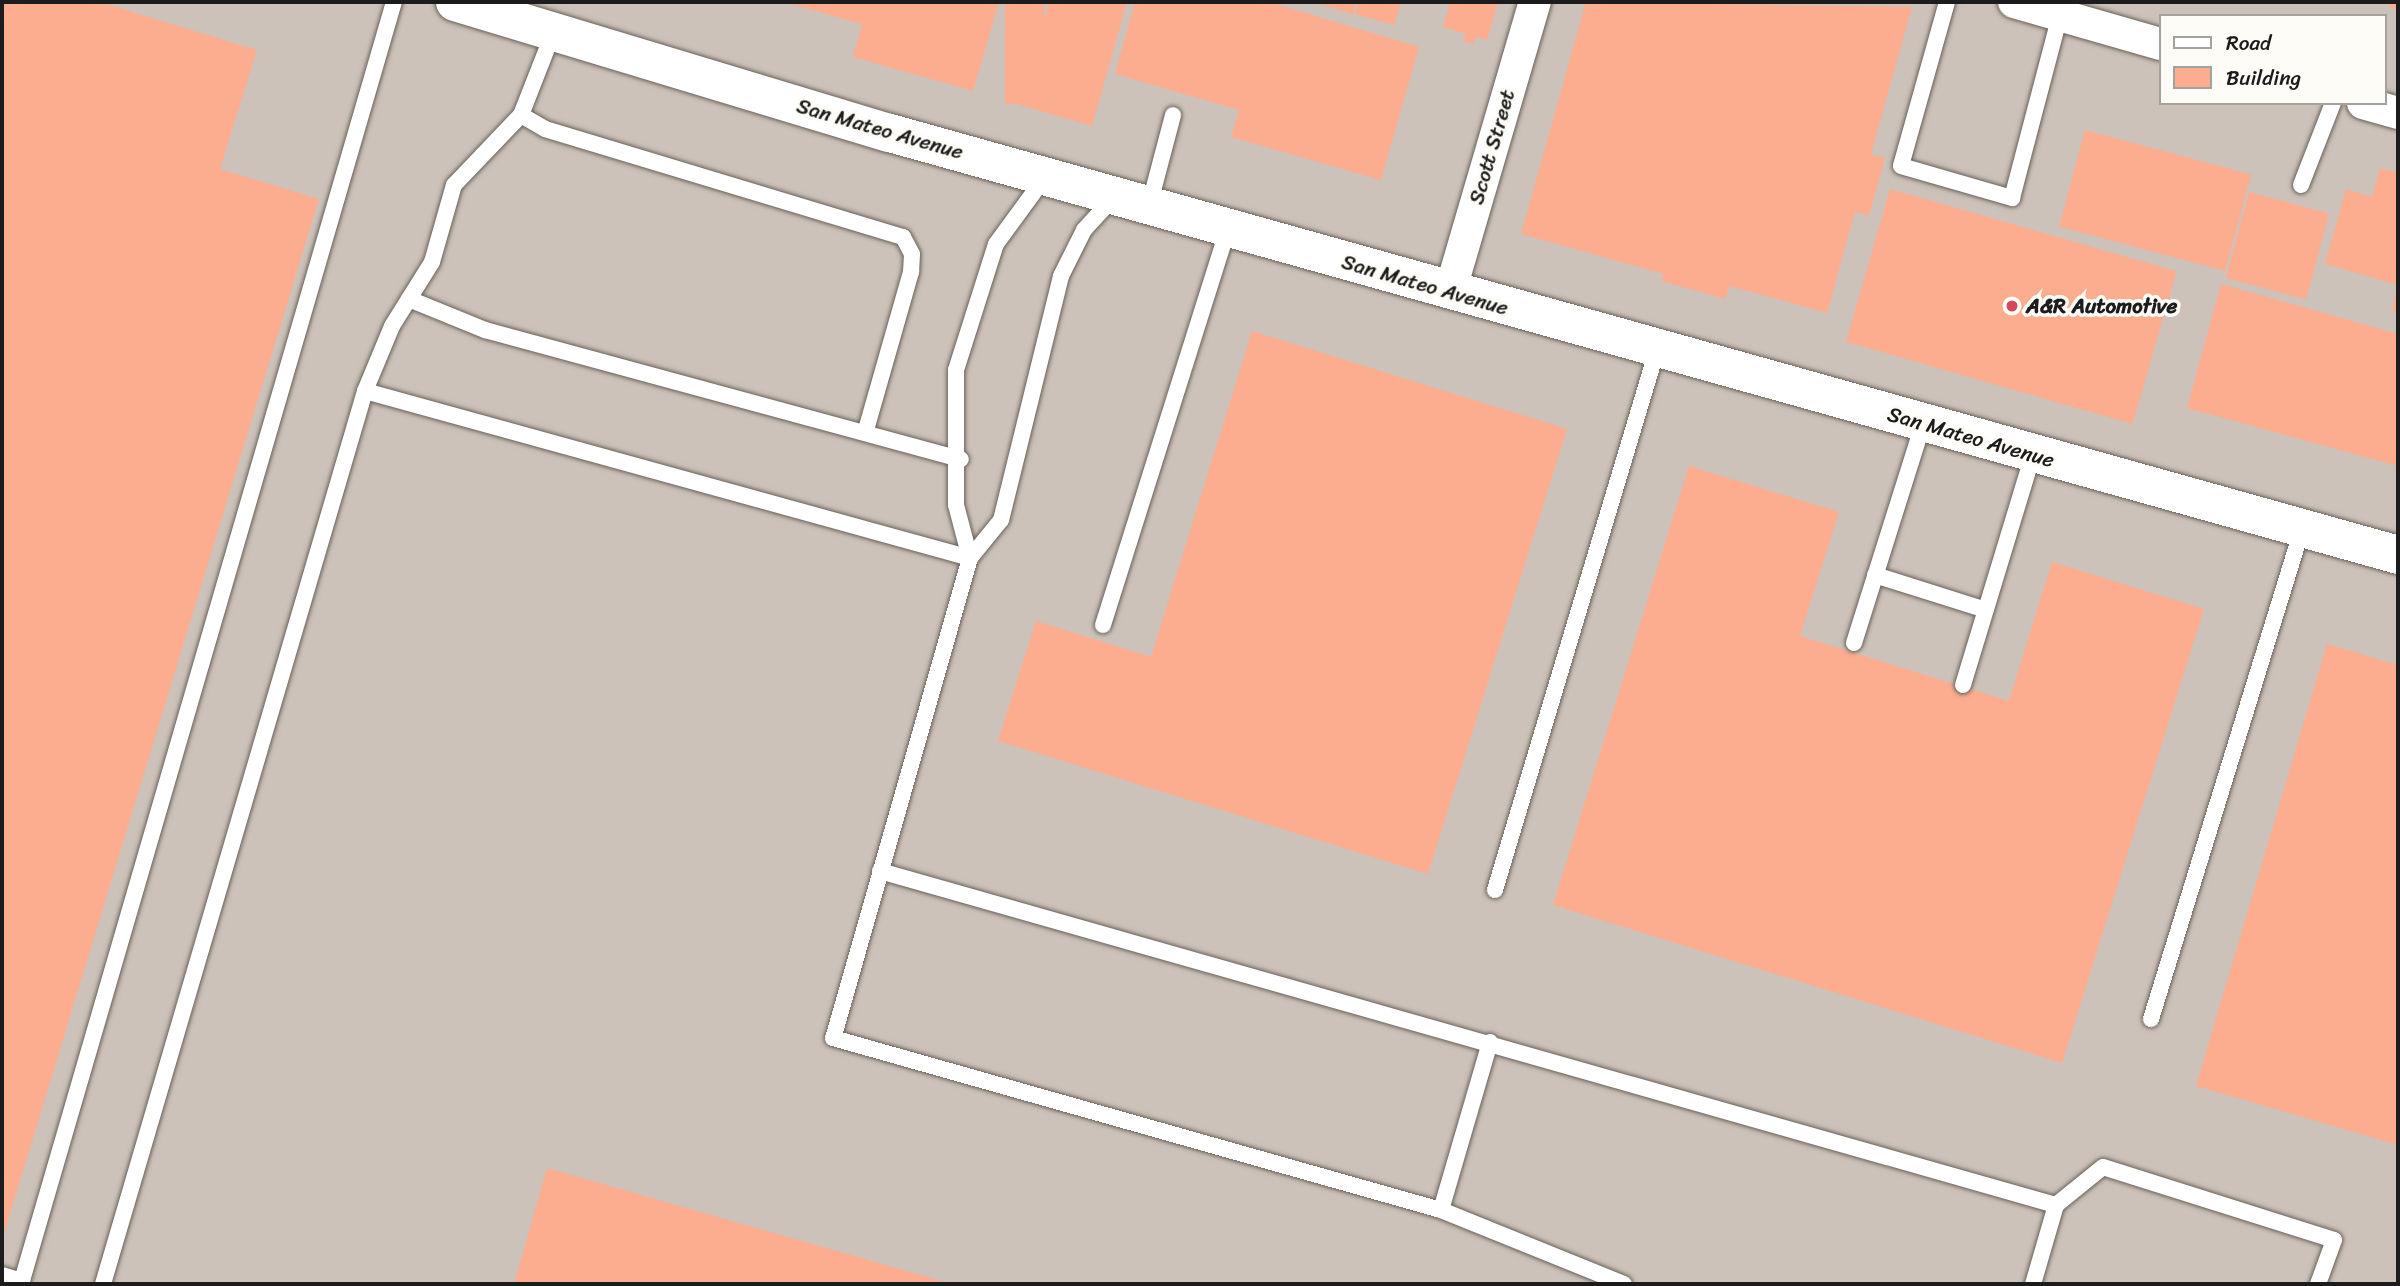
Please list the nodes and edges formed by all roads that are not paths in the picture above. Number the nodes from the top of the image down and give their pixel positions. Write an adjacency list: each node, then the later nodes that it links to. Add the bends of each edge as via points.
1 (394, 2): 41 (lane)
2 (455, 2): 7 (main road, San Mateo Avenue)
3 (1535, 2): 18 (street, Scott Street)
4 (1947, 2): 6 (lane, via 1901,166 2012,198)
5 (2014, 2): 6 (street)
6 (2060, 15): 8 (street)
7 (554, 31): 12 (lane); 14 (main road, San Mateo Avenue)
8 (2158, 43)
9 (2332, 105): 15 (lane)
10 (2370, 105): 11 (street)
11 (2398, 113)
12 (521, 115): 19 (lane, via 454,185 432,262); 23 (lane, via 545,129 903,237 912,254 911,272)
13 (1173, 115): 16 (lane)
14 (1045, 177): 16 (main road, San Mateo Avenue); 25 (lane, via 1014,214 984,273 956,370)
15 (2301, 185)
16 (1132, 202): 17 (main road, San Mateo Avenue); 28 (lane, via 1084,230 1061,276 1001,520)
17 (1228, 229): 18 (main road, San Mateo Avenue); 31 (lane)
18 (1450, 292): 20 (main road, San Mateo Avenue)
19 (410, 299): 21 (lane); 23 (lane, via 485,330)
20 (1657, 350): 22 (main road, San Mateo Avenue); 35 (lane)
21 (365, 391): 28 (lane); 43 (lane)
22 (1923, 424): 24 (main road, San Mateo Avenue); 29 (lane)
23 (865, 433): 25 (lane)
24 (2032, 454): 26 (main road, San Mateo Avenue); 30 (lane)
25 (961, 459): 28 (lane, via 956,505)
26 (2302, 529): 27 (main road, San Mateo Avenue); 36 (lane)
27 (2398, 555)
28 (971, 558): 34 (lane)
29 (1875, 575): 30 (lane); 32 (lane)
30 (1986, 610): 33 (lane)
31 (1103, 625)
32 (1854, 643)
33 (1963, 685)
34 (880, 871): 37 (lane); 39 (lane, via 833,1038)
35 (1495, 890)
36 (2151, 1019)
37 (1490, 1042): 38 (lane); 39 (lane)
38 (2056, 1205): 42 (lane); 45 (lane, via 2103,1167 2334,1240)
39 (1441, 1210): 44 (lane)
40 (2, 1275): 41 (lane)
41 (22, 1283)
42 (2037, 1283)
43 (103, 1284)
44 (1624, 1284)
45 (2318, 1284)

